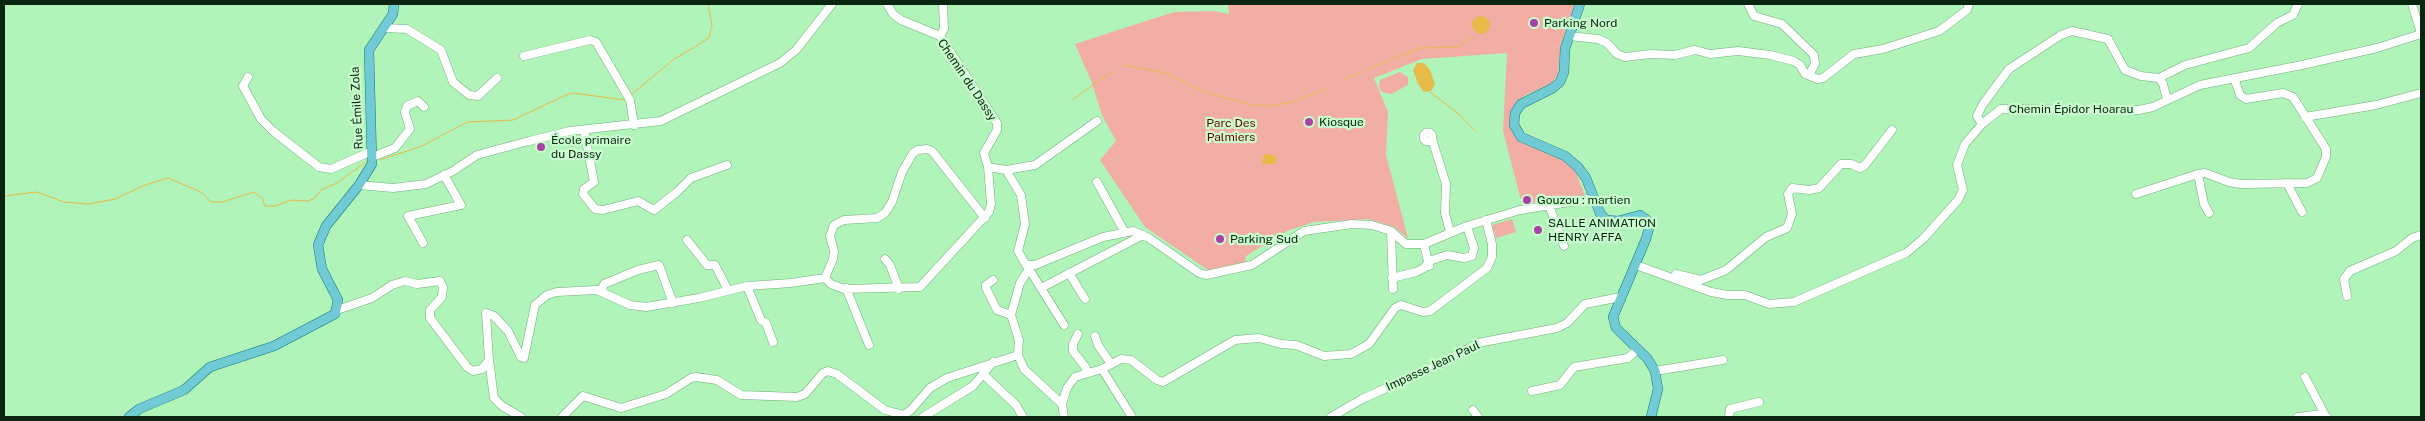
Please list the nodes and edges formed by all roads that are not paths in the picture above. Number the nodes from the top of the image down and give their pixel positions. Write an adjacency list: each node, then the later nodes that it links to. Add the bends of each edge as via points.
1 (394, 4): 10 (main road, Rue Émile Zola, via 393,14)
2 (832, 4): 26 (street, via 796,50 780,63 663,120)
3 (887, 4): 12 (street, Chemin du Dassy, via 901,20)
4 (943, 4): 12 (street, via 944,26)
5 (1580, 4): 13 (main road)
6 (1748, 4): 15 (street, via 1754,16 1782,24 1814,55 1815,64)
7 (1969, 4): 15 (street, via 1967,10 1939,31 1884,49 1854,54 1824,78)
8 (2298, 4): 18 (street, via 2293,15 2277,23 2249,48 2186,65)
9 (2412, 4): 11 (street)
10 (384, 28): 17 (street, via 407,29 441,50 453,82 469,95 478,96); 30 (main road, Rue Émile Zola, via 373,42 367,60)
11 (2421, 34): 19 (street, Chemin Épidor Hoarau, via 2358,52)
12 (940, 36): 32 (street, Chemin du Dassy, via 997,123 997,130 984,153)
13 (1569, 36): 15 (street, via 1598,39 1625,57 1675,55 1694,50 1713,54 1738,51 1770,55 1794,62); 40 (main road, via 1560,82 1521,104 1515,112 1514,125 1521,137 1572,161 1586,178)
14 (524, 56): 26 (street, via 593,40 628,98)
15 (1810, 75)
16 (248, 77): 30 (street, via 242,86 261,119 319,168 331,169)
17 (496, 78)
18 (2159, 78): 21 (street); 25 (street, via 2125,70 2114,46 2105,37 2066,32 2009,69 1977,116)
19 (2234, 78): 21 (street, Chemin Épidor Hoarau, via 2200,85); 23 (street, via 2242,97 2250,100 2287,93)
20 (2421, 93): 23 (street, via 2376,105)
21 (2167, 99): 25 (street, Chemin Épidor Hoarau, via 2139,110 2001,109)
22 (424, 107): 30 (street, via 418,101 407,106 405,112 410,129 395,148)
23 (2305, 117): 37 (street, via 2326,149 2326,158 2320,174 2312,181)
24 (1097, 121): 33 (street, via 1035,164)
25 (1982, 124): 60 (street, Chemin Épidor Hoarau, via 1959,156 1957,165 1963,190 1958,200 1906,253 1794,302 1774,305 1745,295 1711,292)
26 (634, 125): 27 (street)
27 (584, 130): 31 (street, via 594,182 584,189 583,194 594,209 603,210 638,201 654,210 691,178); 35 (street, via 477,155)
28 (1892, 130): 60 (street, via 1865,166 1842,164 1818,188 1792,188 1788,194 1792,214 1786,228 1766,237 1726,270 1701,280 1659,268)
29 (1432, 140): 49 (street, via 1446,184 1445,213)
30 (372, 154): 38 (main road, Rue Émile Zola, via 370,169)
31 (727, 165)
32 (988, 166): 33 (street); 44 (street, via 991,204)
33 (1006, 170): 59 (street, via 1024,205 1025,224 1018,251)
34 (2198, 174): 37 (street, via 2205,173 2241,184); 39 (street); 43 (street, via 2202,199)
35 (444, 175): 38 (street, via 426,184 393,188); 53 (street, via 460,206 408,216)
36 (1098, 182): 47 (street)
37 (2287, 183): 42 (street)
38 (359, 185): 76 (main road, Rue Émile Zola, via 326,226 318,244 322,269 338,300)
39 (2136, 194)
40 (1595, 198): 41 (street); 58 (main road, via 1602,217 1611,222 1640,215 1647,220 1649,228)
41 (1549, 205): 45 (street); 55 (street)
42 (2302, 212)
43 (2209, 213)
44 (985, 218): 62 (street, via 932,151 918,150 902,172 886,213 877,218 844,220 834,225 830,236 834,252); 67 (street, via 924,284 915,289)
45 (1486, 220): 46 (street); 88 (street, via 1492,244 1488,268 1430,311 1401,305 1395,308 1369,344 1351,354 1324,356 1296,345 1259,338 1235,340 1163,382 1128,359)
46 (1467, 226): 49 (street); 57 (street, via 1473,255 1467,258 1452,254)
47 (1124, 231): 50 (street); 59 (street)
48 (1392, 231): 50 (street, via 1372,224 1304,231 1252,265 1206,275); 54 (street, via 1406,244); 63 (street)
49 (1450, 232): 54 (street)
50 (1143, 235): 61 (street)
51 (2421, 235): 72 (street, via 2396,251 2350,271 2344,279)
52 (687, 240): 70 (street, via 703,262 715,265)
53 (423, 243)
54 (1424, 244): 57 (street)
55 (1564, 246)
56 (885, 259): 67 (street)
57 (1429, 265): 63 (street, via 1420,271)
58 (1636, 265): 60 (street, Chemin Épidor Hoarau); 73 (main road)
59 (1027, 267): 68 (street); 77 (street)
60 (1656, 272)
61 (1069, 273): 68 (street); 74 (street)
62 (825, 278): 65 (street); 66 (street, via 840,288)
63 (1392, 278): 69 (street)
64 (993, 280): 77 (street, via 986,288 997,310)
65 (747, 286): 70 (street); 81 (street)
66 (846, 288): 67 (street); 82 (street)
67 (899, 288)
68 (1041, 288): 78 (street)
69 (1393, 288)
70 (728, 290): 75 (street)
71 (601, 291): 75 (street, via 630,305); 75 (street, via 604,284 659,265); 85 (street, via 557,292 538,300 524,358 508,331 494,316 486,313)
72 (2347, 296)
73 (1621, 297): 83 (main road, via 1614,322); 107 (street, Impasse Jean Paul, via 1585,304 1567,323 1556,328 1478,343)
74 (1085, 299)
75 (673, 303)
76 (338, 310): 85 (street, via 405,281 417,284 440,281 442,297 430,310 430,318 467,367 473,371 482,369); 101 (main road, via 330,318 274,346 210,368 179,394 139,409)
77 (1011, 315): 84 (street, via 1019,340)
78 (1064, 324)
79 (1078, 334): 91 (street, via 1073,351)
80 (1095, 336): 88 (street)
81 (773, 342)
82 (869, 345)
83 (1638, 349): 90 (main road); 94 (street, via 1628,358 1574,368 1560,385)
84 (1018, 354): 87 (street); 97 (street, via 1024,369)
85 (489, 360): 102 (street, via 494,398)
86 (1724, 360): 90 (street)
87 (993, 362): 92 (street); 96 (street, via 947,378 930,388)
88 (1112, 364): 89 (street)
89 (1102, 369): 91 (street); 106 (street)
90 (1655, 371): 109 (main road, via 1658,389)
91 (1086, 372): 97 (street, via 1071,380)
92 (984, 375): 99 (street, via 973,386); 104 (street, via 1016,405)
93 (2305, 377): 100 (street)
94 (1532, 391)
95 (1759, 402): 110 (street, via 1730,409)
96 (917, 404): 99 (street); 103 (street, via 908,414 894,414 828,371 797,397 741,395 717,380 696,377 666,394 621,408 583,396)
97 (1062, 404): 105 (street)
98 (1473, 410): 108 (street)
99 (924, 416)
100 (2326, 416): 111 (street)
101 (129, 417)
102 (521, 417)
103 (562, 417)
104 (1023, 417)
105 (1064, 417)
106 (1132, 417)
107 (1331, 417)
108 (1478, 417)
109 (1651, 417)
110 (1730, 417)
111 (2302, 417)

